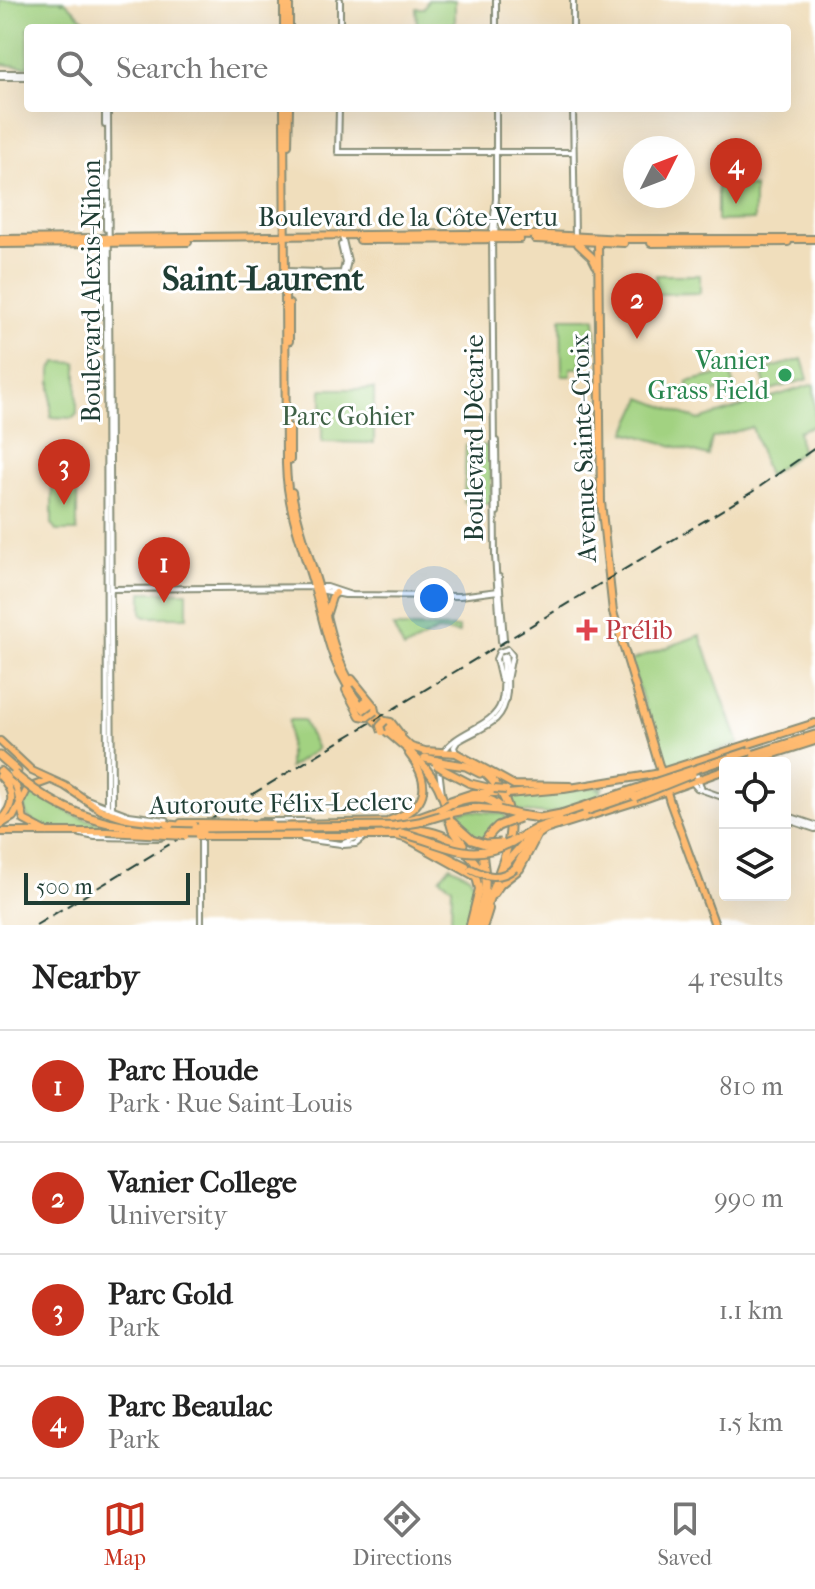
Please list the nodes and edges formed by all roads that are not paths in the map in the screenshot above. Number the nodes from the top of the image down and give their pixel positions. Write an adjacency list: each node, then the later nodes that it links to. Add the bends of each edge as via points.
1 (286, 0): 5 (main road)
2 (340, 0): 6 (street)
3 (496, 0): 7 (street)
4 (573, 0): 8 (street)
5 (286, 24)
6 (340, 24)
7 (496, 24)
8 (573, 24)
9 (0, 75): 10 (street)
10 (24, 75)
11 (106, 112): 25 (street, Boulevard Alexis-Nihon)
12 (286, 112): 18 (main road)
13 (339, 112): 16 (street, via 338,152)
14 (496, 112): 16 (street, Boulevard Décarie)
15 (573, 112): 17 (street)
16 (496, 151): 17 (street); 19 (street, Boulevard Décarie)
17 (573, 152): 21 (street)
18 (288, 235): 20 (main road, Boulevard de la Côte-Vertu); 25 (main road, Boulevard de la Côte-Vertu); 25 (main road, Boulevard de la Côte-Vertu); 28 (main road)
19 (494, 237): 20 (main road, Boulevard de la Côte-Vertu); 21 (main road, Boulevard de la Côte-Vertu); 33 (street, Boulevard Décarie)
20 (342, 239): 26 (street); 30 (street)
21 (574, 240): 22 (main road, Boulevard de la Côte-Vertu); 27 (main road)
22 (598, 240): 23 (main road, Boulevard de la Côte-Vertu); 27 (main road, Avenue Sainte-Croix)
23 (815, 240)
24 (0, 241): 25 (main road, Boulevard de la Côte-Vertu)
25 (107, 241): 32 (street, Boulevard Alexis-Nihon)
26 (348, 268): 29 (street); 30 (street)
27 (598, 268): 62 (main road, Avenue Sainte-Croix, via 601,502 611,600)
28 (289, 272): 30 (street); 31 (main road, via 288,489 294,524)
29 (354, 272)
30 (342, 273)
31 (317, 588): 32 (street); 34 (street); 35 (street); 36 (main road); 40 (main road)
32 (110, 590): 42 (street, Boulevard Alexis-Nihon); 76 (street, Boulevard Alexis-Nihon)
33 (499, 591): 35 (street); 37 (street, Boulevard Décarie)
34 (336, 593): 35 (street); 36 (main road)
35 (351, 595)
36 (325, 616): 39 (main road)
37 (503, 640)
38 (505, 650): 41 (street); 41 (street, via 512,656); 41 (street, bridge, via 496,655)
39 (336, 653): 40 (main road, bridge, via 375,711 367,717 359,715); 48 (main road, via 366,704)
40 (337, 668): 48 (main road, via 367,713)
41 (504, 682): 50 (street, via 496,713); 51 (street, via 501,712 457,742)
42 (108, 692): 43 (street); 76 (street, Boulevard Alexis-Nihon)
43 (99, 699)
44 (815, 723): 55 (main road)
45 (815, 732): 52 (highway)
46 (0, 741): 65 (main road, via 26,767)
47 (815, 741): 52 (main road)
48 (408, 747): 49 (main road); 54 (main road); 56 (main road); 71 (main road, via 429,768)
49 (433, 750): 50 (main road); 56 (main road, bridge, via 414,745 385,721 382,732)
50 (444, 751): 51 (main road); 71 (street, via 439,768)
51 (456, 753): 59 (main road)
52 (749, 756): 79 (highway, bridge, via 559,815)
53 (0, 758): 94 (highway, Autoroute Félix-Leclerc, bridge, via 35,786 83,812); 95 (highway, Autoroute Félix-Leclerc, bridge, via 39,794 88,818 134,830)
54 (425, 758): 58 (highway)
55 (708, 758): 57 (main road); 64 (main road)
56 (416, 764): 86 (main road, via 424,783 420,801 406,815)
57 (689, 764): 62 (main road); 66 (street)
58 (440, 765): 70 (main road, via 466,782); 70 (highway, via 476,770)
59 (477, 766): 68 (main road, via 518,786); 70 (highway)
60 (719, 767): 66 (highway, bridge)
61 (719, 772): 64 (main road)
62 (660, 773): 67 (main road); 69 (main road)
63 (0, 774): 74 (main road, via 15,784); 82 (main road, via 12,797)
64 (713, 774): 66 (main road)
65 (50, 780): 74 (main road, via 30,787); 76 (main road)
66 (694, 780): 69 (main road); 72 (street); 73 (highway, bridge); 89 (highway, bridge)
67 (619, 781): 68 (main road); 73 (main road, via 653,783 653,793)
68 (574, 787): 70 (main road)
69 (665, 791): 73 (main road); 108 (main road)
70 (501, 792): 75 (main road, via 470,794); 87 (highway)
71 (442, 794): 78 (main road)
72 (719, 796)
73 (635, 799): 77 (highway)
74 (19, 804): 82 (main road, via 13,817); 92 (main road, via 25,821)
75 (451, 804): 78 (highway, bridge); 87 (highway, via 485,798 497,803)
76 (110, 810): 83 (main road, via 140,822)
77 (603, 810): 89 (main road)
78 (442, 811): 79 (highway, bridge, via 480,808); 80 (highway); 94 (highway, Autoroute Félix-Leclerc, bridge, via 394,826); 101 (highway, bridge, via 472,840); 103 (highway, via 475,858)
79 (528, 817): 105 (highway, bridge, via 511,819 487,837)
80 (416, 818): 86 (main road)
81 (791, 819): 88 (street)
82 (0, 822)
83 (167, 822): 84 (main road, bridge); 93 (street, via 165,838); 94 (highway, bridge)
84 (313, 822): 85 (main road); 97 (main road); 99 (street, via 218,822 203,831)
85 (359, 822): 86 (main road); 96 (main road)
86 (385, 822)
87 (511, 826): 104 (highway)
88 (815, 827)
89 (541, 829): 101 (highway); 103 (main road, bridge, via 515,868 496,877); 104 (highway); 107 (main road, via 518,871 496,890)
90 (378, 831): 95 (highway, Autoroute Félix-Leclerc, bridge); 101 (highway, bridge, via 463,852); 103 (highway, bridge, via 425,830 453,840)
91 (0, 832): 92 (main road)
92 (47, 832): 93 (main road)
93 (79, 832): 94 (main road, bridge)
94 (178, 832): 95 (highway, bridge); 97 (main road, bridge)
95 (190, 832)
96 (358, 834): 97 (main road); 98 (main road); 102 (street)
97 (313, 835)
98 (368, 835): 100 (main road); 102 (street, via 356,844)
99 (201, 839): 102 (street); 106 (street)
100 (408, 839): 103 (main road); 107 (main road, via 476,877)
101 (512, 842)
102 (341, 844)
103 (475, 868): 105 (highway, via 482,888)
104 (499, 871): 107 (highway)
105 (479, 910): 107 (highway)
106 (201, 925)
107 (477, 925)
108 (715, 925)

